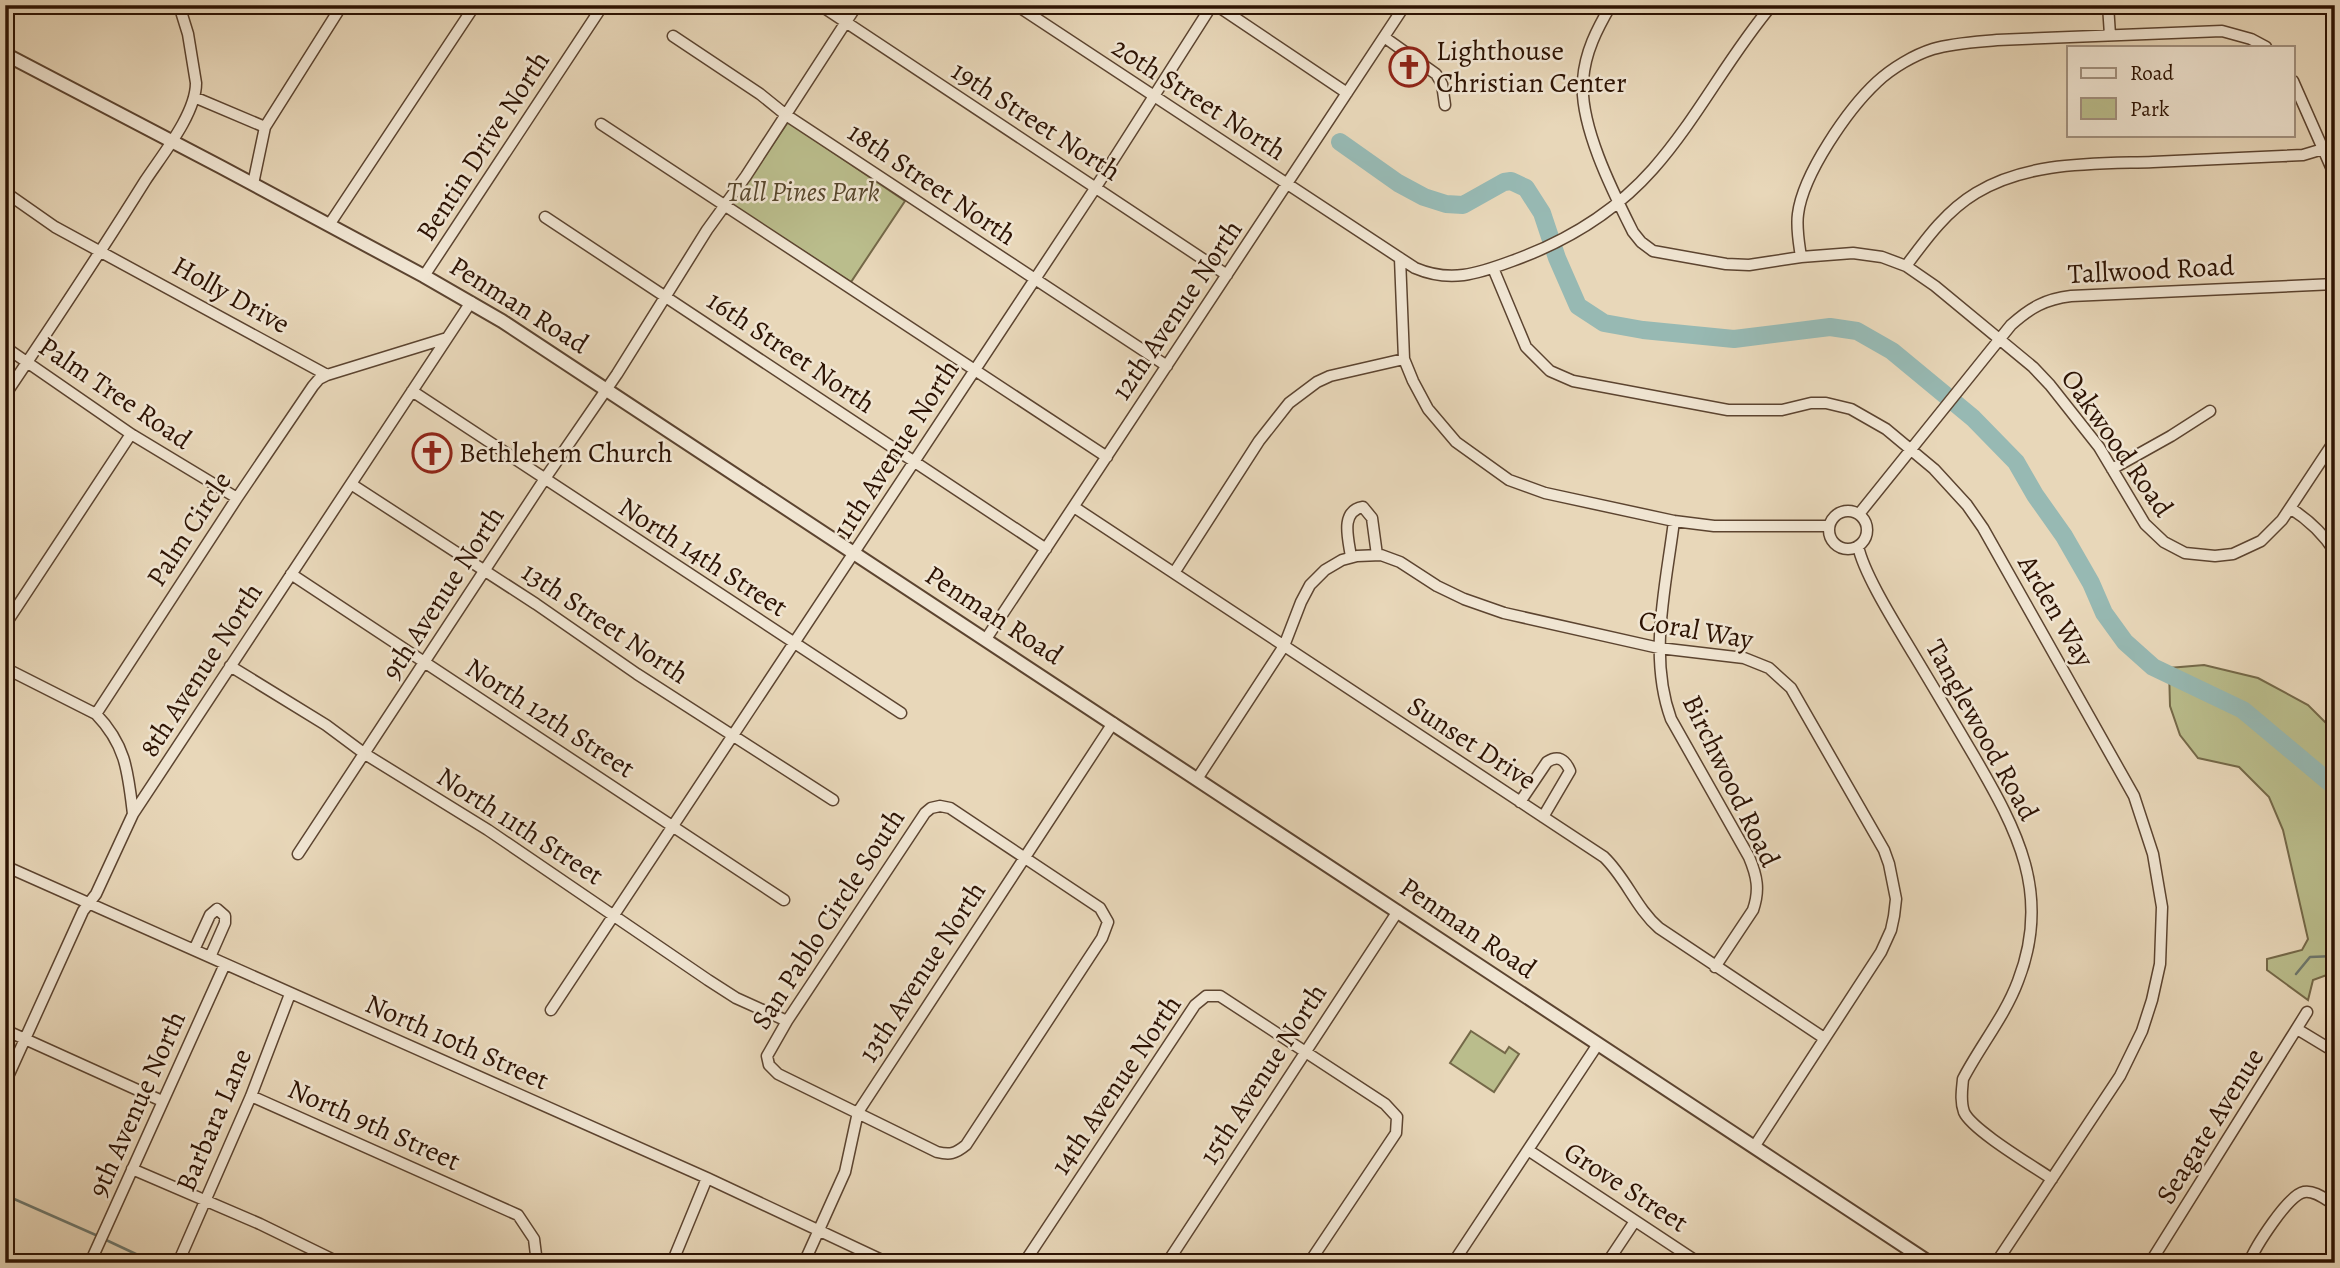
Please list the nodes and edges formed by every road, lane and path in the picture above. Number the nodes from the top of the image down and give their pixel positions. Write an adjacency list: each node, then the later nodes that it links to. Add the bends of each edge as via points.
1 (178, 5): 21 (street, via 188,34)
2 (342, 5): 26 (street)
3 (475, 5): 37 (street)
4 (603, 5): 44 (street, Bentin Drive North)
5 (820, 5): 13 (street, 19th Street North)
6 (857, 5): 13 (street, 9th Avenue North)
7 (1016, 5): 22 (street, 20th Street North)
8 (1214, 5): 20 (street); 22 (street, 11th Avenue North)
9 (1405, 5): 16 (street, 12th Avenue North)
10 (1611, 5): 34 (street, via 1596,31 1582,81 1588,127)
11 (1772, 5): 34 (street, 20th Street North, via 1668,151)
12 (2108, 5): 14 (street)
13 (846, 23): 24 (street, 9th Avenue North); 32 (street, 19th Street North)
14 (2110, 35): 17 (street, via 2222,31); 39 (street, via 1965,43 1932,49 1894,69 1859,102 1806,184 1798,215)
15 (673, 37): 24 (street, 18th Street North)
16 (1384, 37): 20 (street, 12th Avenue North); 23 (street, via 1436,74)
17 (2264, 46)
18 (5, 54): 27 (street, Penman Road)
19 (2294, 83): 28 (street)
20 (1347, 93): 31 (street, 12th Avenue North)
21 (194, 97): 26 (street); 27 (street)
22 (1153, 97): 31 (street, 20th Street North); 32 (street, 11th Avenue North)
23 (1445, 105)
24 (786, 115): 35 (street, 9th Avenue North); 45 (street, 18th Street North)
25 (601, 124): 35 (street)
26 (265, 127): 30 (street)
27 (171, 140): 30 (street, Penman Road); 38 (street)
28 (2323, 149): 29 (street); 41 (street, via 2303,155 2074,165 2014,177 1992,184 1958,205)
29 (2335, 176)
30 (253, 184): 37 (street, Penman Road)
31 (1288, 184): 40 (street, 20th Street North); 43 (street, 12th Avenue North)
32 (1096, 187): 43 (street, 19th Street North); 45 (street, 11th Avenue North)
33 (5, 192): 38 (street, Holly Drive)
34 (1619, 200): 39 (street, Oakwood Road, via 1633,232 1653,251 1749,265); 42 (street, 20th Street North, via 1555,244)
35 (725, 205): 47 (street, 9th Avenue North); 55 (street)
36 (545, 217): 47 (street, 16th Street North)
37 (329, 225): 44 (street, Penman Road)
38 (102, 251): 53 (street); 56 (street, Holly Drive)
39 (1801, 257): 41 (street, Oakwood Road, via 1864,254)
40 (1400, 258): 42 (street, 20th Street North, via 1428,274 1446,277); 52 (street)
41 (1906, 266): 50 (street, Oakwood Road)
42 (1493, 268): 63 (street, Arden Way, via 1527,347 1550,371 1573,381 1728,410 1772,411 1826,403 1870,418)
43 (1227, 275): 54 (street, 12th Avenue North)
44 (424, 276): 48 (street, Penman Road)
45 (1034, 279): 54 (street, 18th Street North); 55 (street, 11th Avenue North)
46 (2335, 284): 50 (street, Tallwood Road, via 2055,298 2026,311)
47 (666, 297): 57 (street, 9th Avenue North); 65 (street, 16th Street North)
48 (471, 302): 49 (street, 8th Avenue North); 57 (street, Penman Road)
49 (447, 338): 56 (street); 58 (street, 8th Avenue North)
50 (1999, 340): 63 (street, Tallwood Road); 66 (street, Oakwood Road, via 2061,397)
51 (5, 347): 53 (street, Palm Tree Road)
52 (1404, 359): 73 (street, via 1440,425 1508,480 1545,493); 82 (street, via 1330,376 1289,403 1259,441)
53 (28, 362): 59 (street); 61 (street, Palm Tree Road)
54 (1167, 366): 64 (street, 12th Avenue North)
55 (975, 370): 64 (street); 65 (street, 11th Avenue North)
56 (327, 374): 69 (street, Palm Circle, via 313,386)
57 (606, 389): 67 (street, 9th Avenue North); 77 (street, Penman Road)
58 (412, 391): 67 (street, North 14th Street); 68 (street, 8th Avenue North)
59 (5, 395)
60 (2210, 411): 66 (street)
61 (131, 434): 69 (street, Palm Tree Road); 84 (street)
62 (2335, 440): 71 (street, Oakwood Road)
63 (1911, 448): 72 (street, Tallwood Road); 133 (street, Arden Way, via 1951,487 1983,528 2121,771 2144,821 2160,881 2160,964 2142,1031 2120,1076)
64 (1107, 457): 70 (street, 12th Avenue North)
65 (914, 461): 76 (street, 16th Street North); 77 (street, 11th Avenue North)
66 (2112, 469): 71 (street, Oakwood Road, via 2150,530 2185,553 2215,556 2247,549 2271,533)
67 (544, 480): 81 (street, 9th Avenue North); 86 (street, North 14th Street)
68 (351, 484): 81 (street, 13th Street North); 83 (street, 8th Avenue North)
69 (237, 498): 93 (street, Palm Circle)
70 (1074, 507): 76 (street, 12th Avenue North); 82 (street, Sunset Drive)
71 (2291, 509): 78 (street, via 2306,518)
72 (1859, 514): 74 (street, via 1840,512); 75 (street, via 1867,531)
73 (1674, 521): 74 (street, via 1714,526); 88 (street, Birchwood Road)
74 (1829, 526): 75 (street, via 1831,538 1840,547)
75 (1858, 546): 133 (street, Tanglewood Road, via 1864,565 1999,799 2020,845 2031,892 2025,963 2013,995 1963,1079 1961,1093 1965,1112 1975,1126)
76 (1046, 549): 85 (street, 12th Avenue North)
77 (855, 552): 85 (street, Penman Road); 86 (street, 11th Avenue North)
78 (2335, 552)
79 (1377, 555): 80 (street, Coral Way); 80 (street, via 1372,518 1363,507 1347,519); 88 (street, Coral Way, via 1400,562 1464,599 1504,613)
80 (1351, 557): 87 (street, Coral Way, via 1325,570 1310,585)
81 (485, 571): 89 (street, 9th Avenue North); 95 (street, 13th Street North)
82 (1174, 573): 87 (street, Sunset Drive)
83 (291, 574): 89 (street, North 12th Street); 90 (street, 8th Avenue North)
84 (5, 625)
85 (986, 639): 94 (street, Penman Road)
86 (794, 643): 92 (street, North 14th Street); 95 (street, 11th Avenue North)
87 (1284, 646): 97 (street, Coral Way); 99 (street, Sunset Drive)
88 (1659, 648): 113 (street, Birchwood Road, via 1660,682 1671,719 1758,880 1753,910); 120 (street, Coral Way, via 1744,658 1781,678 1884,850 1896,899 1891,930 1868,974)
89 (424, 662): 96 (street, 9th Avenue North); 102 (street, North 12th Street)
90 (230, 666): 96 (street, North 11th Street); 100 (street, 8th Avenue North)
91 (5, 668): 93 (street)
92 (901, 713)
93 (96, 714): 100 (street, via 122,751)
94 (1113, 723): 97 (street, Penman Road); 104 (street, 13th Avenue North)
95 (733, 734): 98 (street, 13th Street North); 102 (street, 11th Avenue North)
96 (365, 754): 103 (street, 9th Avenue North); 109 (street, North 11th Street)
97 (1197, 779): 108 (street, Penman Road)
98 (833, 800)
99 (1520, 802): 101 (street, Sunset Drive); 101 (street, via 1547,762 1561,759 1570,771)
100 (133, 814): 107 (street, 8th Avenue North)
101 (1543, 817): 113 (street, Sunset Drive, via 1604,857 1648,919)
102 (675, 826): 106 (street, North 12th Street); 109 (street, 11th Avenue North)
103 (298, 854)
104 (1024, 858): 117 (street, San Pablo Circle South, via 950,808 931,807); 128 (street, 13th Avenue North); 128 (street, via 1100,908 1108,922 1107,931 957,1153 937,1152)
105 (5, 866): 107 (street, North 10th Street)
106 (784, 900)
107 (89, 903): 110 (street, North 10th Street); 121 (street, 8th Avenue North)
108 (1398, 911): 122 (street, Penman Road); 123 (street, 15th Avenue North)
109 (614, 916): 115 (street, 11th Avenue North); 117 (street, North 11th Street, via 736,998)
110 (194, 950): 111 (street, North 10th Street); 111 (street, via 210,915 218,909 225,923)
111 (210, 957): 112 (street, North 10th Street)
112 (225, 964): 114 (street, North 10th Street); 127 (street, 9th Avenue North)
113 (1715, 967): 120 (street, Sunset Drive)
114 (290, 994): 126 (street, Barbara Lane); 132 (street, North 10th Street)
115 (551, 1010)
116 (2307, 1012): 118 (street, Seagate Avenue)
117 (786, 1021): 128 (street, San Pablo Circle South, via 767,1056 769,1065 778,1074)
118 (2297, 1028): 124 (street); 153 (street, Seagate Avenue)
119 (5, 1030): 121 (street)
120 (1824, 1038): 129 (street, Coral Way)
121 (25, 1039): 125 (street, 8th Avenue North); 127 (street)
122 (1598, 1044): 129 (street, Penman Road); 130 (street)
123 (1305, 1051): 145 (street, 14th Avenue North, via 1220,996 1206,996 1195,1005); 146 (street, 15th Avenue North); 147 (street, via 1385,1104 1398,1124)
124 (2335, 1052)
125 (5, 1083)
126 (251, 1096): 134 (street, Barbara Lane); 141 (street, North 9th Street, via 518,1215 534,1239)
127 (162, 1101): 131 (street, 9th Avenue North)
128 (858, 1112): 137 (street, 13th Avenue North, via 845,1172)
129 (1754, 1147): 151 (street, Penman Road)
130 (1528, 1150): 136 (street, Grove Street); 148 (street)
131 (132, 1168): 134 (street); 138 (street, 9th Avenue North)
132 (707, 1178): 137 (street, North 10th Street); 142 (street)
133 (2052, 1179): 152 (street, Arden Way)
134 (206, 1201): 139 (street, Barbara Lane); 140 (street)
135 (2335, 1205): 154 (street, via 2303,1192 2291,1200)
136 (1635, 1221): 149 (street); 150 (street, Grove Street)
137 (819, 1230): 143 (street, 13th Avenue North); 144 (street, North 10th Street)
138 (90, 1263)
139 (178, 1263)
140 (340, 1263)
141 (537, 1263)
142 (672, 1263)
143 (804, 1263)
144 (888, 1263)
145 (1024, 1263)
146 (1167, 1263)
147 (1310, 1263)
148 (1453, 1263)
149 (1607, 1263)
150 (1699, 1263)
151 (1930, 1263)
152 (1996, 1263)
153 (2150, 1263)
154 (2249, 1263)

